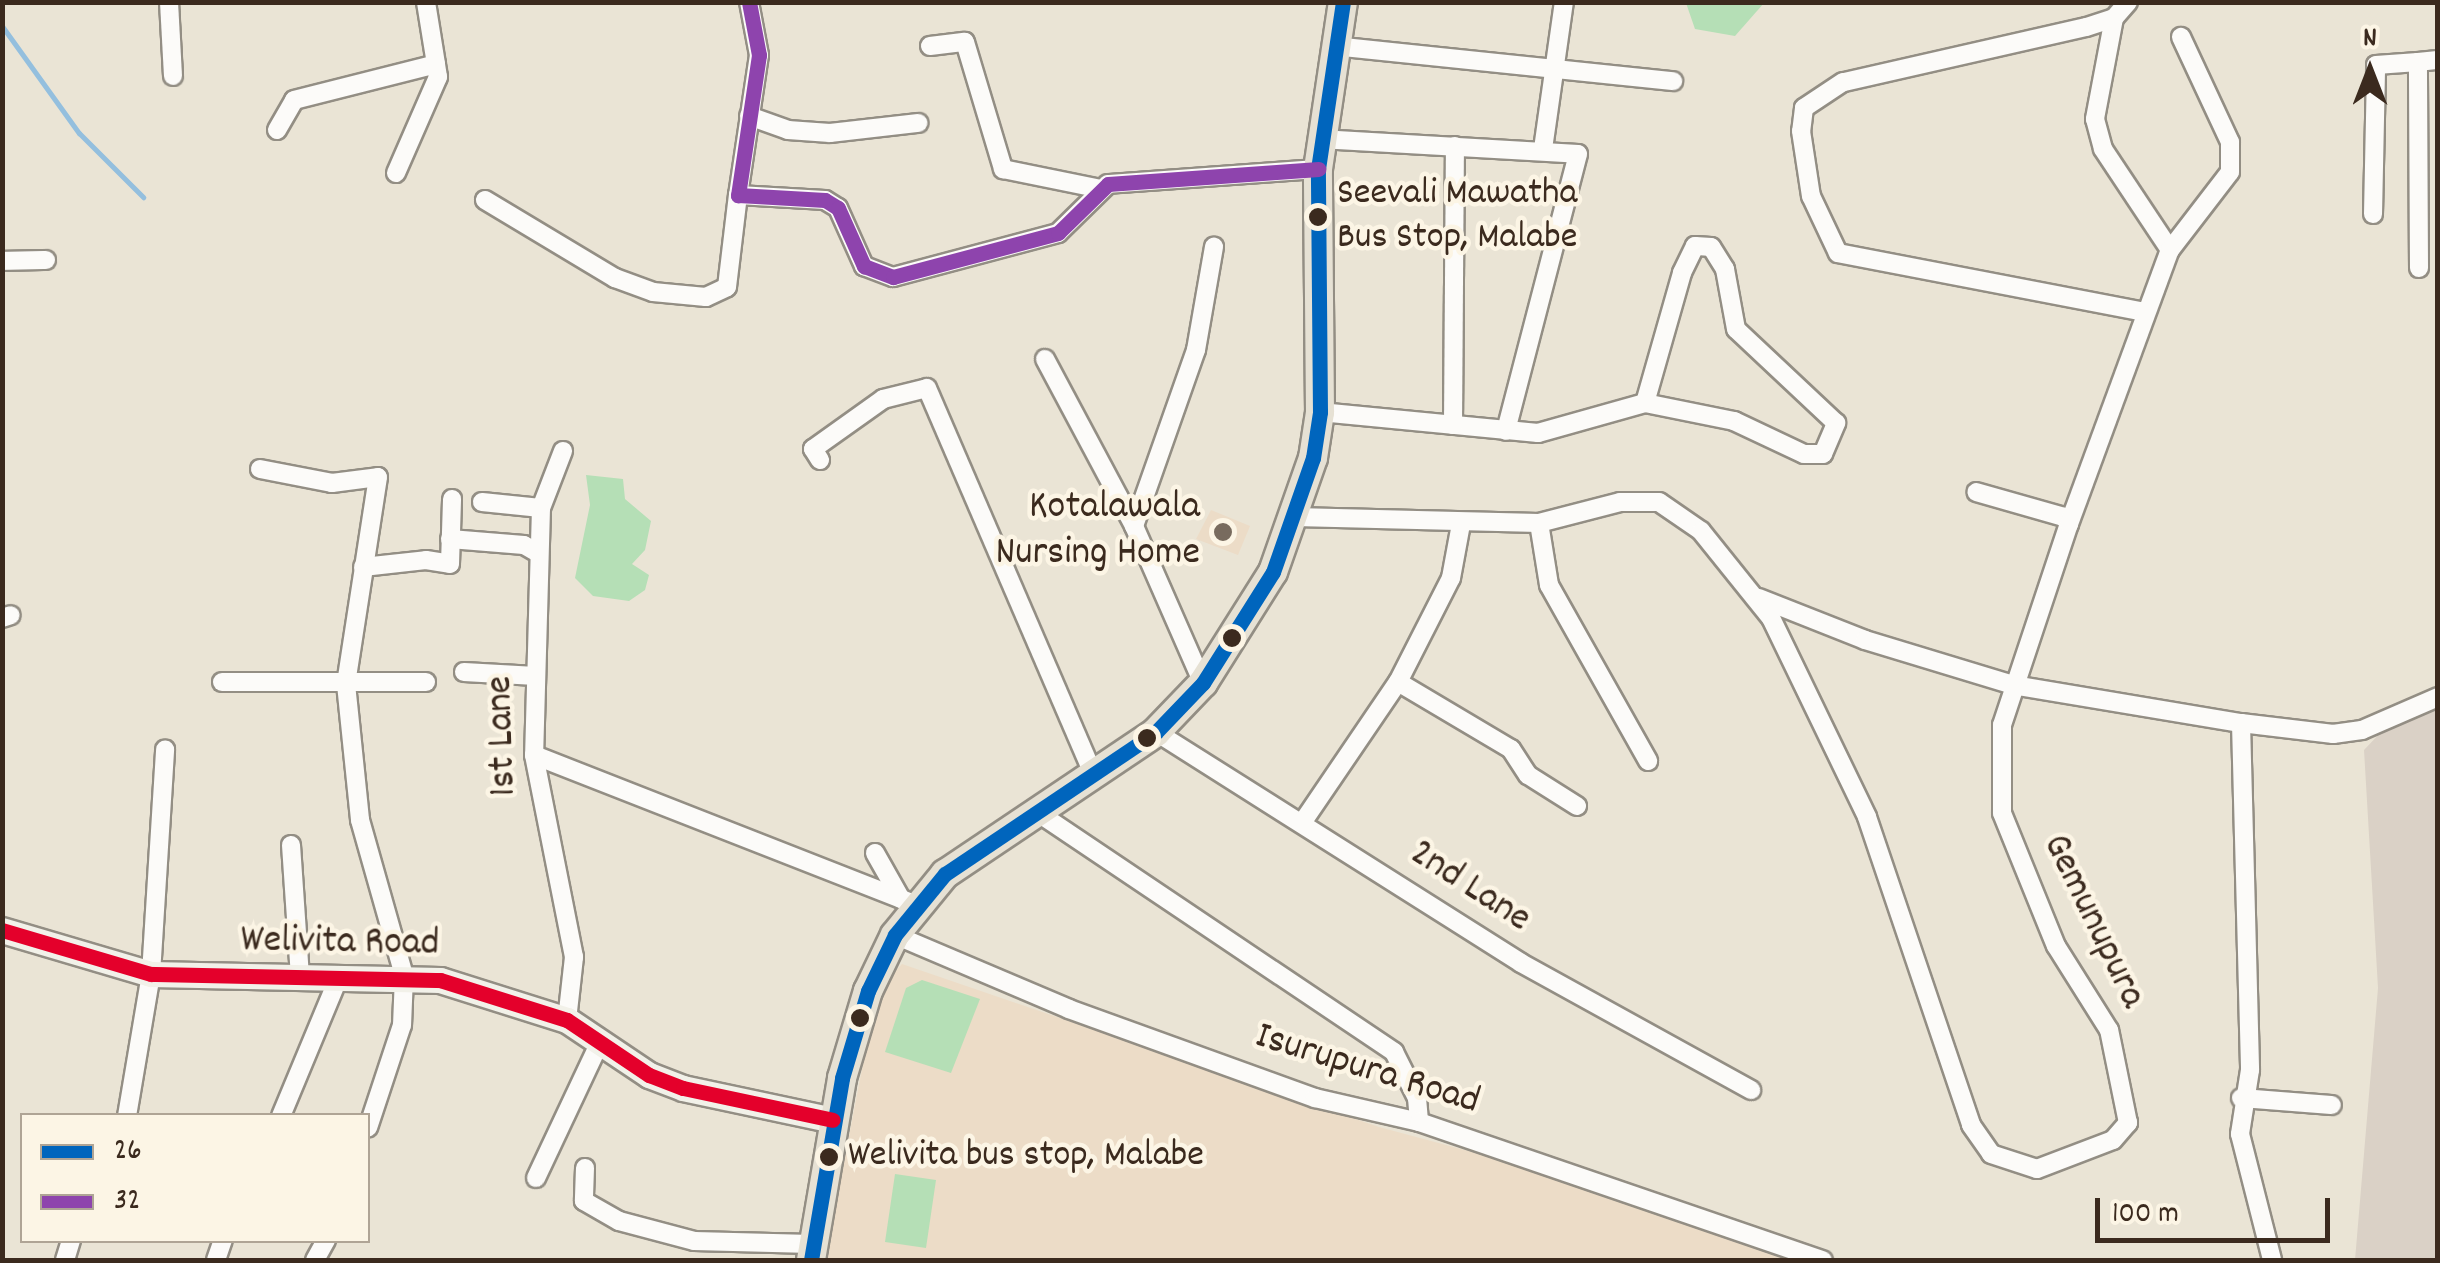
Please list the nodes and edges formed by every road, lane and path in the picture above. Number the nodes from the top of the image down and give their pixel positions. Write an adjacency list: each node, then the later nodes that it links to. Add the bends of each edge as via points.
1 (169, 2): 14 (street)
2 (426, 2): 12 (street)
3 (749, 2): 16 (street, via 759,56)
4 (1343, 2): 10 (main road)
5 (1564, 2): 13 (street)
6 (2128, 2): 7 (street)
7 (2114, 18): 29 (street, via 2096,119 2104,149); 33 (street, via 1843,82 1804,108 1801,131 1811,196 1838,253)
8 (2181, 37): 29 (street, via 2230,142 2230,172)
9 (930, 46): 24 (street, via 966,42 1003,169)
10 (1332, 46): 13 (street); 19 (main road)
11 (2428, 61): 27 (street, via 2376,64); 32 (street)
12 (436, 64): 18 (street, via 294,100); 23 (street, via 438,78)
13 (1554, 72): 15 (street); 21 (street)
14 (173, 76)
15 (1673, 82)
16 (750, 116): 17 (street, via 788,130 830,133); 25 (street)
17 (918, 122)
18 (277, 130)
19 (1320, 140): 20 (street); 22 (main road)
20 (1455, 146): 21 (street); 37 (street)
21 (1543, 148): 38 (street, via 1578,154)
22 (1318, 169): 24 (street); 36 (main road)
23 (396, 173)
24 (1101, 189): 25 (street, via 1058,233 893,277 864,266 838,208 825,200)
25 (738, 195): 26 (street, via 726,287 706,297 653,292 616,278)
26 (486, 200)
27 (2373, 214)
28 (1214, 246): 50 (street, via 1196,350)
29 (2170, 250): 33 (street)
30 (46, 260): 31 (street)
31 (2, 261)
32 (2419, 268)
33 (2144, 312): 49 (street)
34 (1045, 359): 50 (street)
35 (1645, 403): 35 (street, via 1734,421 1804,454 1823,454 1836,423 1736,329 1725,269 1711,247 1695,246 1682,274); 38 (street, via 1620,405 1574,427)
36 (1320, 412): 37 (street); 46 (main road)
37 (1453, 425): 38 (street)
38 (1506, 431)
39 (562, 451): 45 (street, 1st Lane)
40 (820, 460): 69 (street, via 814,449 883,399 927,388)
41 (260, 469): 53 (street, via 332,483 378,478)
42 (1976, 492): 49 (street, via 2064,516)
43 (452, 499): 51 (street)
44 (482, 502): 45 (street)
45 (541, 508): 52 (street, 1st Lane)
46 (1296, 517): 48 (street, Gemunupura); 60 (main road, via 1262,592)
47 (1539, 523): 48 (street, Gemunupura); 54 (street, Gemunupura, via 1620,502 1659,502 1702,532); 68 (street, via 1549,585)
48 (1461, 524): 59 (street, via 1451,578)
49 (2069, 524): 62 (street)
50 (1134, 526): 60 (street)
51 (450, 540): 52 (street); 53 (street, via 450,564 426,560)
52 (538, 553): 56 (street, 1st Lane)
53 (363, 568): 61 (street)
54 (1758, 598): 62 (street, Gemunupura, via 1865,640); 62 (street, Gemunupura, via 1867,817 1971,1125 1991,1154 2037,1169 2113,1140 2128,1123 2108,1030 2056,946 2002,813 2002,725)
55 (464, 672): 56 (street)
56 (536, 676): 67 (street, 1st Lane)
57 (222, 682): 61 (street)
58 (426, 682): 61 (street)
59 (1398, 682): 70 (street, via 1511,749 1528,775); 72 (street)
60 (1203, 683): 65 (main road)
61 (346, 684): 80 (street, via 360,820)
62 (2013, 684): 64 (street)
63 (2438, 697): 64 (street, via 2348,732)
64 (2241, 723): 85 (street, via 2250,1070)
65 (1156, 732): 69 (main road); 72 (street, 2nd Lane)
66 (165, 750): 78 (street)
67 (534, 755): 75 (street); 82 (street, 1st Lane, via 574,956)
68 (1648, 761)
69 (1093, 774): 71 (main road)
70 (1577, 806)
71 (1034, 810): 75 (main road); 91 (street, via 1394,1052 1418,1098)
72 (1302, 823): 84 (street, 2nd Lane, via 1520,963)
73 (291, 845): 79 (street)
74 (874, 853): 75 (street)
75 (909, 902): 76 (main road)
76 (896, 935): 89 (main road, via 868,991); 91 (street, Isurupura Road, via 1069,1010 1315,1098)
77 (6, 939): 78 (street, Welivita Road)
78 (151, 974): 79 (street, Welivita Road); 87 (street)
79 (300, 976): 81 (street, Welivita Road)
80 (404, 976): 81 (street, Welivita Road); 82 (street, Welivita Road, via 514,998); 90 (street, via 402,1025)
81 (339, 977): 88 (street)
82 (567, 1020): 83 (street, Welivita Road)
83 (600, 1042): 89 (street, Welivita Road, via 682,1088); 93 (street)
84 (1751, 1090)
85 (2241, 1098): 86 (street); 96 (street, via 2240,1134)
86 (2332, 1104)
87 (128, 1113)
88 (282, 1113)
89 (833, 1120): 94 (main road)
90 (370, 1122)
91 (1419, 1122): 95 (street, Isurupura Road)
92 (585, 1168): 94 (street, via 584,1201 619,1221 694,1241)
93 (536, 1178)
94 (811, 1252)
95 (1823, 1260)
96 (2272, 1260)

